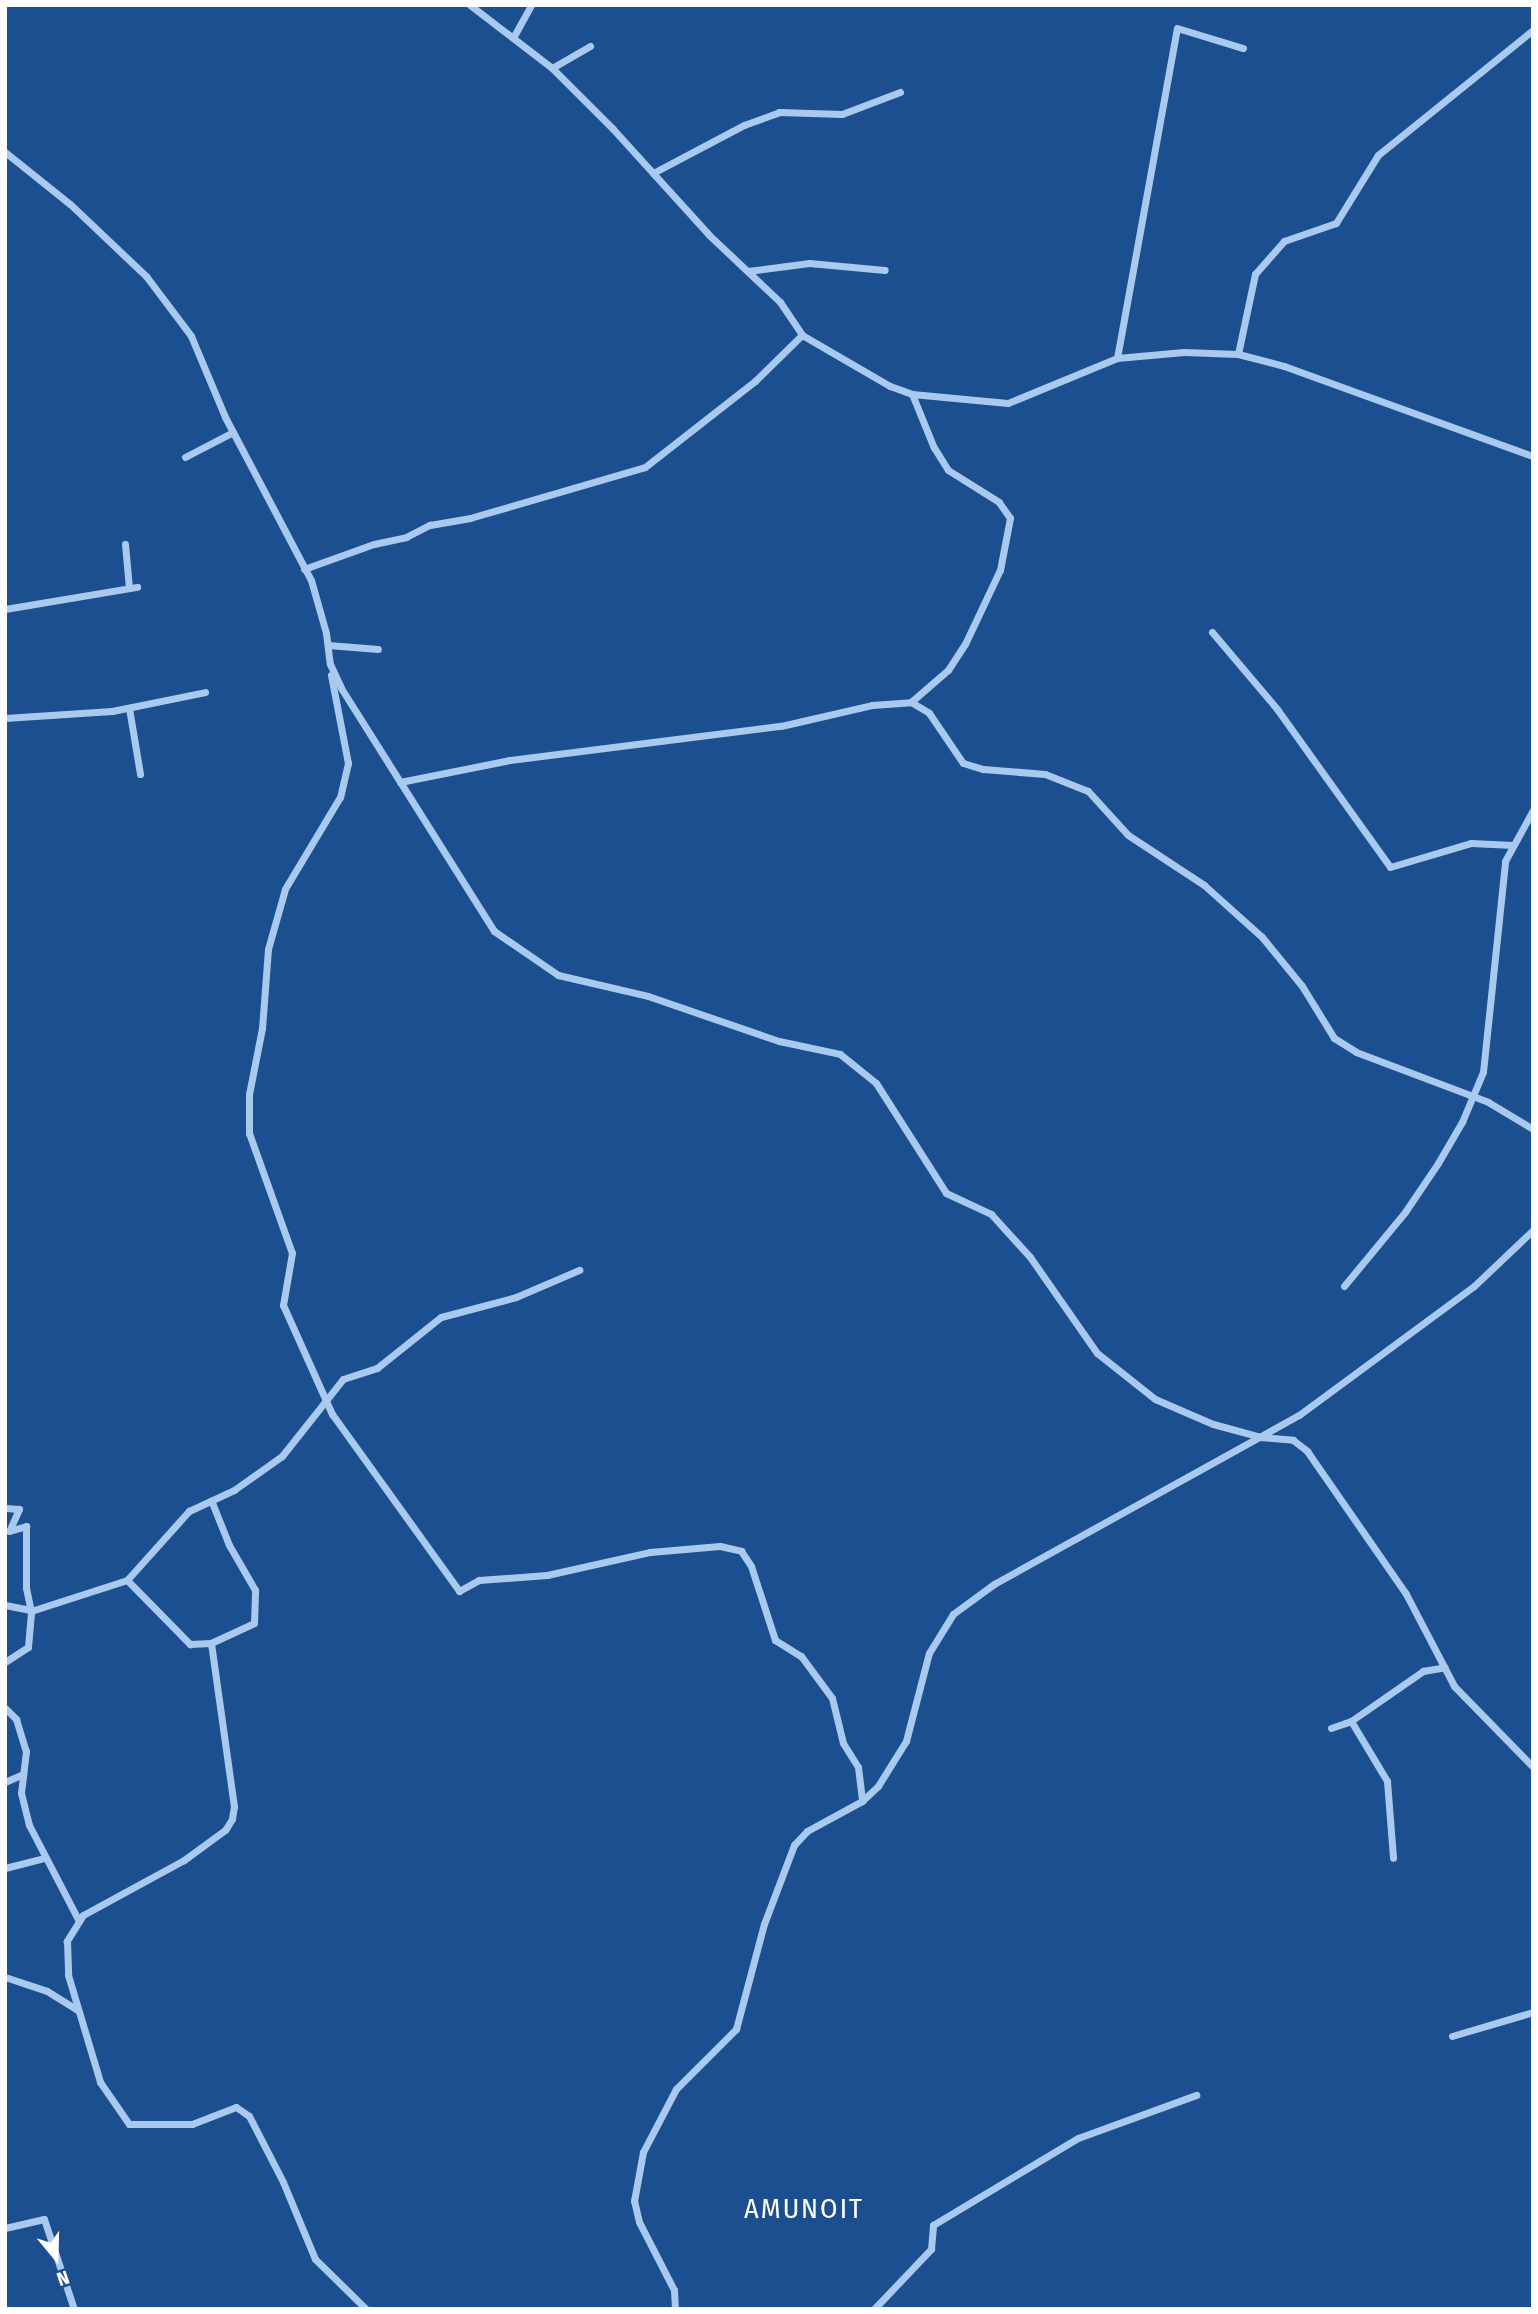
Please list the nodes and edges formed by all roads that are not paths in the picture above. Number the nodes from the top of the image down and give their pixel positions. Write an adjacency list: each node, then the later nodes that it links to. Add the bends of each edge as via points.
1 (470, 5): 4 (street)
2 (531, 5): 4 (street)
3 (1533, 30): 14 (street, via 1378,155 1336,223 1284,241 1255,274)
4 (514, 36): 7 (street)
5 (590, 46): 7 (street)
6 (1243, 48): 15 (street, via 1177,28)
7 (552, 68): 10 (street)
8 (900, 92): 10 (street, via 842,114 779,112 744,125)
9 (5, 152): 17 (street, via 70,204 146,276 191,336)
10 (653, 173): 12 (street)
11 (885, 270): 12 (street, via 857,264 808,264)
12 (748, 271): 13 (street, via 780,302)
13 (802, 335): 16 (street, via 858,371); 21 (street, via 755,381 645,467 470,518 430,525)
14 (1238, 354): 15 (street, via 1184,352); 18 (street, via 1284,366)
15 (1117, 358): 16 (street, via 1008,403)
16 (912, 394): 28 (street, via 948,470 999,502 1010,517 1000,570 965,644 948,670)
17 (233, 432): 19 (street); 21 (street)
18 (1533, 456)
19 (185, 457)
20 (125, 544): 22 (street, via 133,587)
21 (304, 569): 24 (street)
22 (5, 609)
23 (1212, 632): 34 (street, via 1277,709 1390,867 1471,844)
24 (328, 645): 25 (street); 26 (street)
25 (378, 649)
26 (330, 664): 32 (street); 40 (street, via 348,763 340,797 285,889 268,949 248,1120 248,1133 292,1252 283,1305)
27 (205, 692): 29 (street)
28 (911, 702): 32 (street, via 872,705 781,726 510,760); 35 (street, via 929,713 964,762 984,769 1045,774 1088,791 1128,835 1204,886 1262,937 1302,986 1334,1038 1356,1052)
29 (129, 708): 30 (street); 31 (street)
30 (5, 718)
31 (140, 774)
32 (400, 782): 41 (street, via 494,931 558,975 648,996 779,1041 840,1054 876,1083 946,1194 990,1214 1030,1257 1097,1353 1155,1398 1213,1424)
33 (1533, 810): 34 (street)
34 (1513, 845): 35 (street, via 1505,860 1483,1072)
35 (1473, 1097): 36 (street); 39 (street, via 1405,1212)
36 (1533, 1129)
37 (1533, 1230): 41 (street, via 1474,1286 1299,1415)
38 (579, 1270): 40 (street, via 516,1297 442,1317 377,1368 343,1379)
39 (1344, 1286)
40 (327, 1402): 42 (street, via 317,1407 282,1456 253,1479); 56 (street, via 459,1591 479,1580 547,1576 650,1552 720,1546 741,1551 751,1566 775,1640 801,1656 832,1698 844,1743 858,1767)
41 (1261, 1437): 49 (street, via 1293,1440 1330,1478 1406,1594); 56 (street, via 995,1584 953,1614 929,1653 906,1741 878,1786)
42 (211, 1500): 44 (street, via 180,1518); 47 (street, via 229,1545 251,1581 257,1607 254,1623)
43 (5, 1508): 46 (street, via 19,1509 9,1531 26,1525 26,1588)
44 (127, 1580): 46 (street); 47 (street, via 160,1609 182,1641)
45 (5, 1605): 46 (street)
46 (31, 1611): 48 (street, via 28,1647)
47 (211, 1643): 60 (street, via 234,1806 232,1819 184,1860)
48 (5, 1662)
49 (1445, 1667): 51 (street, via 1423,1671); 53 (street, via 1454,1686)
50 (5, 1708): 54 (street, via 24,1741)
51 (1350, 1721): 52 (street); 58 (street, via 1387,1781)
52 (1331, 1728)
53 (1533, 1768)
54 (23, 1774): 55 (street); 57 (street, via 23,1804)
55 (5, 1782)
56 (862, 1801): 69 (street, via 807,1831 794,1845 764,1924 736,2029 676,2089 643,2152 634,2201 639,2222 674,2290)
57 (44, 1858): 59 (street); 60 (street)
58 (1393, 1858)
59 (5, 1868)
60 (79, 1921): 62 (street, via 67,1941 65,1956)
61 (5, 1977): 62 (street, via 47,1990)
62 (78, 2010): 68 (street, via 100,2082 129,2124 192,2124 236,2107 249,2116 284,2182 315,2259)
63 (1533, 2012): 64 (street)
64 (1452, 2036)
65 (1196, 2095): 70 (street, via 1078,2138 933,2225 931,2249)
66 (5, 2228): 67 (street, via 44,2219)
67 (74, 2309)
68 (366, 2309)
69 (675, 2309)
70 (874, 2309)

